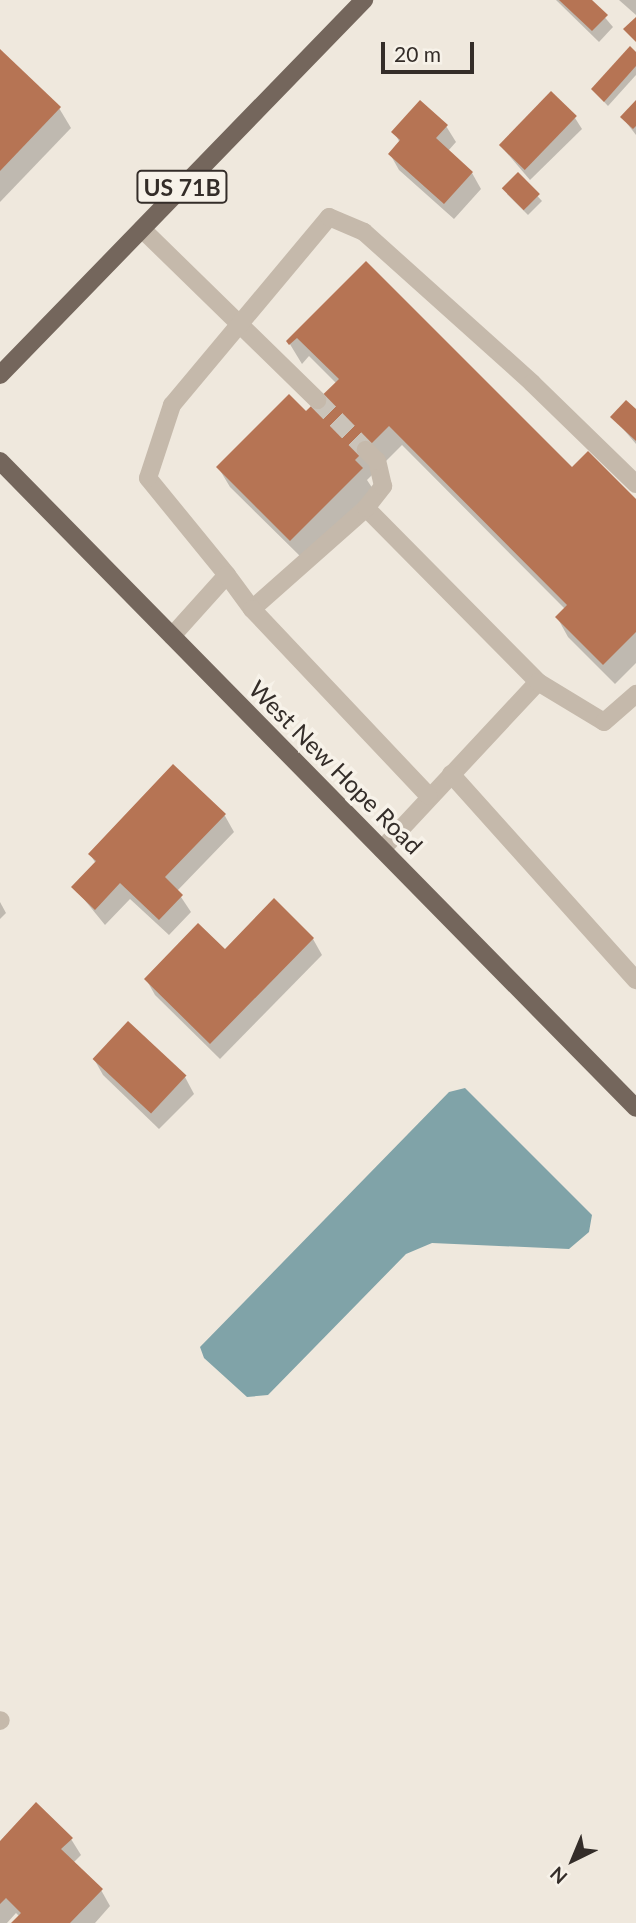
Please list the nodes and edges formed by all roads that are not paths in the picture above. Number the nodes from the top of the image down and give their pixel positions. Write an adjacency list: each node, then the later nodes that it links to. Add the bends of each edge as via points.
1 (364, 0): 2 (main road, US 71B)
2 (142, 229): 3 (lane); 4 (main road, US 71B)
3 (236, 323): 5 (lane); 8 (lane, via 329,217 364,232); 10 (lane, via 172,405 148,478)
4 (0, 375)
5 (317, 400)
6 (366, 450): 9 (lane, via 377,461 383,486)
7 (0, 461): 12 (main road, West New Hope Road)
8 (636, 484)
9 (366, 508): 11 (lane); 13 (lane)
10 (227, 575): 11 (lane); 12 (lane)
11 (252, 609): 16 (lane)
12 (172, 636): 17 (main road, West New Hope Road)
13 (538, 682): 14 (lane, via 604,722); 15 (lane)
14 (636, 694)
15 (451, 774): 16 (lane); 18 (lane)
16 (429, 796): 17 (lane)
17 (382, 849): 19 (main road, West New Hope Road)
18 (636, 980)
19 (636, 1108)

